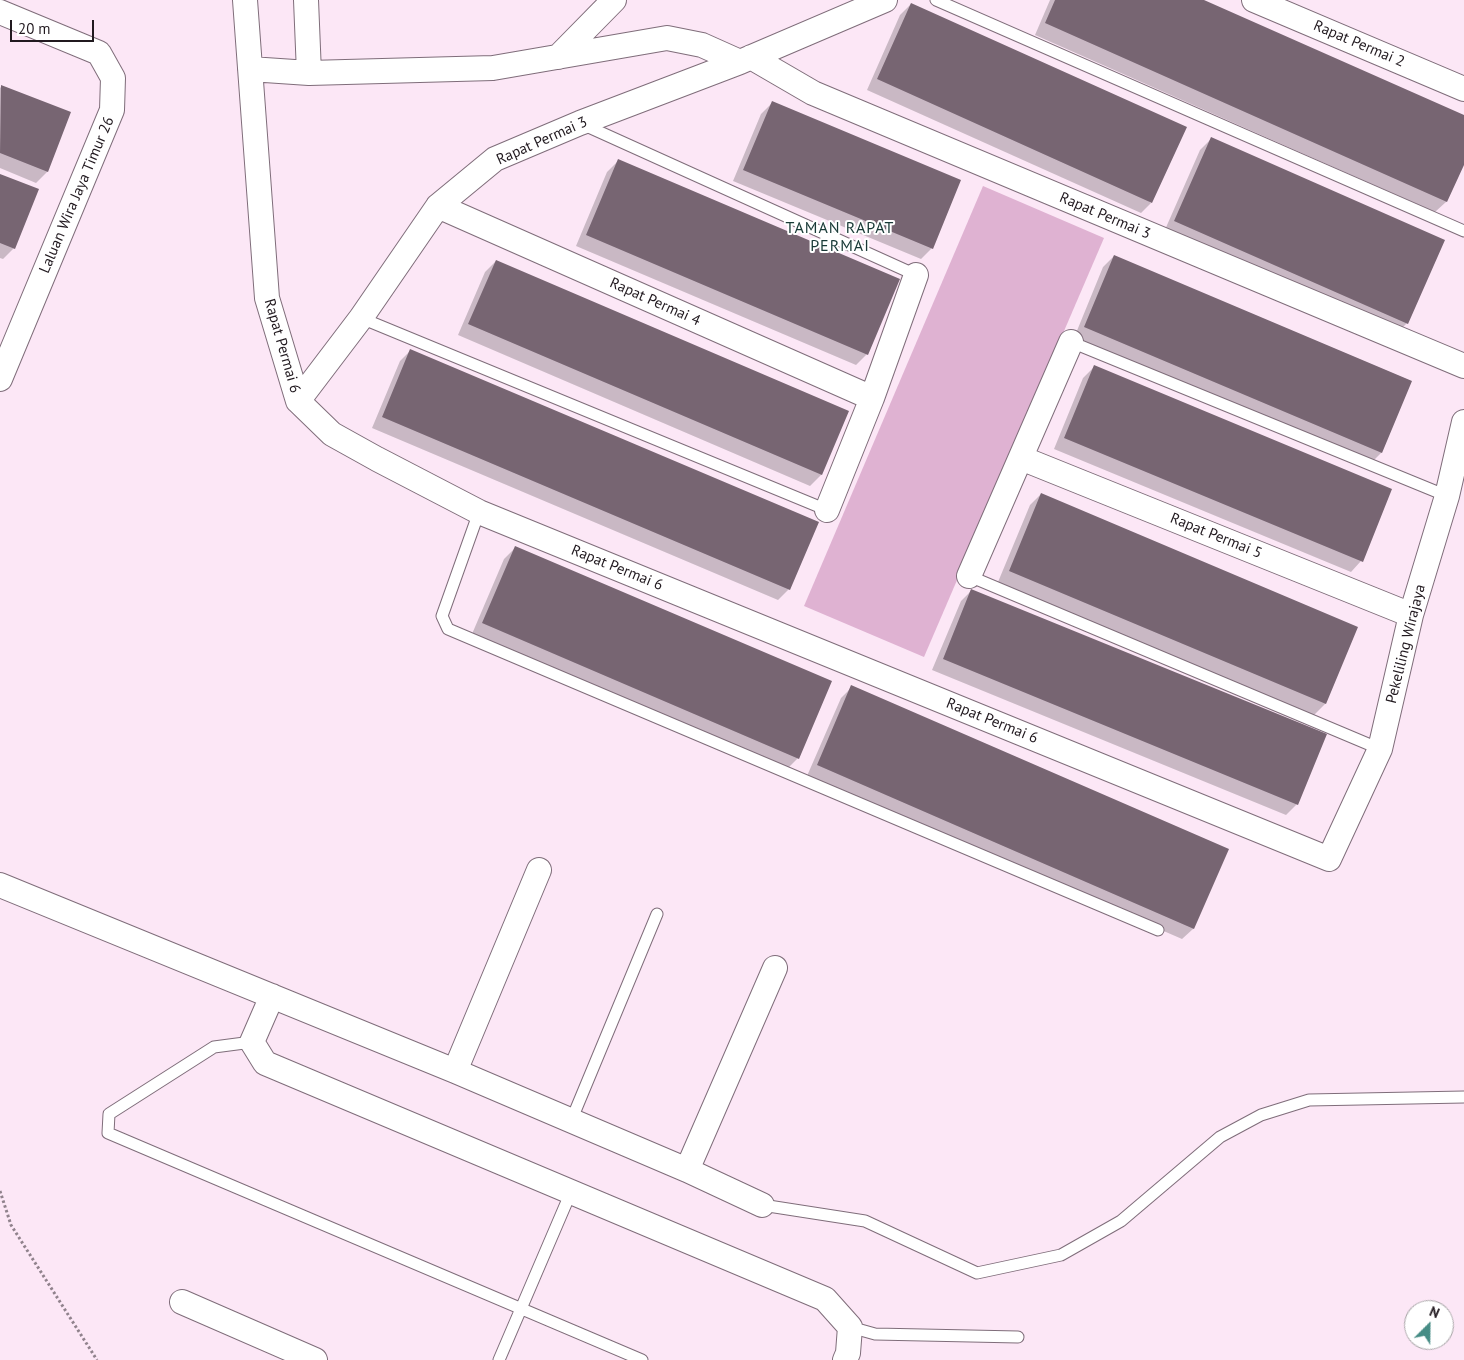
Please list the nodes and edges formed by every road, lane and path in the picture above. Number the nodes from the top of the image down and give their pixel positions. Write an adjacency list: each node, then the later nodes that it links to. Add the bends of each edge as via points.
1 (245, 0): 10 (street, Rapat Permai 6)
2 (306, 0): 11 (street)
3 (614, 0): 8 (street)
4 (885, 0): 9 (street, Rapat Permai 3)
5 (936, 0): 15 (lane)
6 (1254, 0): 12 (street, Rapat Permai 2)
7 (0, 12): 20 (street, Laluan Wira Jaya Timur 26, via 99,53 113,78 112,110)
8 (558, 57): 9 (street, Rapat Permai 3, via 667,38); 11 (street, Rapat Permai 3, via 494,68)
9 (745, 59): 13 (street, Rapat Permai 3); 19 (street, Rapat Permai 3, via 813,93)
10 (250, 68): 11 (street); 22 (street, Rapat Permai 6, via 267,298)
11 (309, 74)
12 (1464, 89)
13 (580, 123): 14 (street, Rapat Permai 3, via 495,160); 16 (lane)
14 (438, 206): 17 (street, Rapat Permai 3); 21 (street, Rapat Permai 4)
15 (1464, 231)
16 (916, 275): 21 (street)
17 (361, 318): 22 (street, Rapat Permai 3); 26 (lane)
18 (1071, 342): 24 (street); 25 (lane)
19 (1464, 366)
20 (0, 379)
21 (872, 398): 26 (street)
22 (298, 401): 27 (street, Rapat Permai 6, via 332,434)
23 (1464, 422): 25 (street, Pekeliling Wirajaya)
24 (1021, 458): 28 (street); 29 (street, Rapat Permai 5)
25 (1447, 496): 29 (street, Pekeliling Wirajaya)
26 (827, 510)
27 (480, 512): 31 (street, Rapat Permai 6); 35 (lane, via 442,616 448,630)
28 (969, 576): 30 (lane)
29 (1412, 615): 30 (street, Pekeliling Wirajaya)
30 (1380, 749): 31 (street, Pekeliling Wirajaya)
31 (1329, 859)
32 (538, 870): 39 (street)
33 (0, 885): 37 (street)
34 (657, 914): 41 (lane)
35 (1158, 930)
36 (776, 968): 42 (street)
37 (272, 996): 38 (street); 39 (street)
38 (252, 1042): 44 (street, via 265,1063); 47 (lane, via 214,1047 109,1114 108,1133)
39 (455, 1071): 41 (street)
40 (1464, 1097): 45 (lane, via 1309,1100 1262,1115 1220,1137 1121,1220 1061,1255 977,1273 865,1221)
41 (571, 1120): 42 (street)
42 (687, 1170): 45 (street)
43 (0, 1191): 50 (path, via 11,1225)
44 (571, 1192): 47 (lane); 48 (street, via 825,1300)
45 (762, 1205)
46 (182, 1302): 51 (street)
47 (521, 1308): 52 (lane); 53 (lane)
48 (850, 1328): 49 (lane, via 875,1334); 54 (street)
49 (1018, 1336)
50 (96, 1360)
51 (315, 1360)
52 (499, 1360)
53 (642, 1360)
54 (845, 1360)

